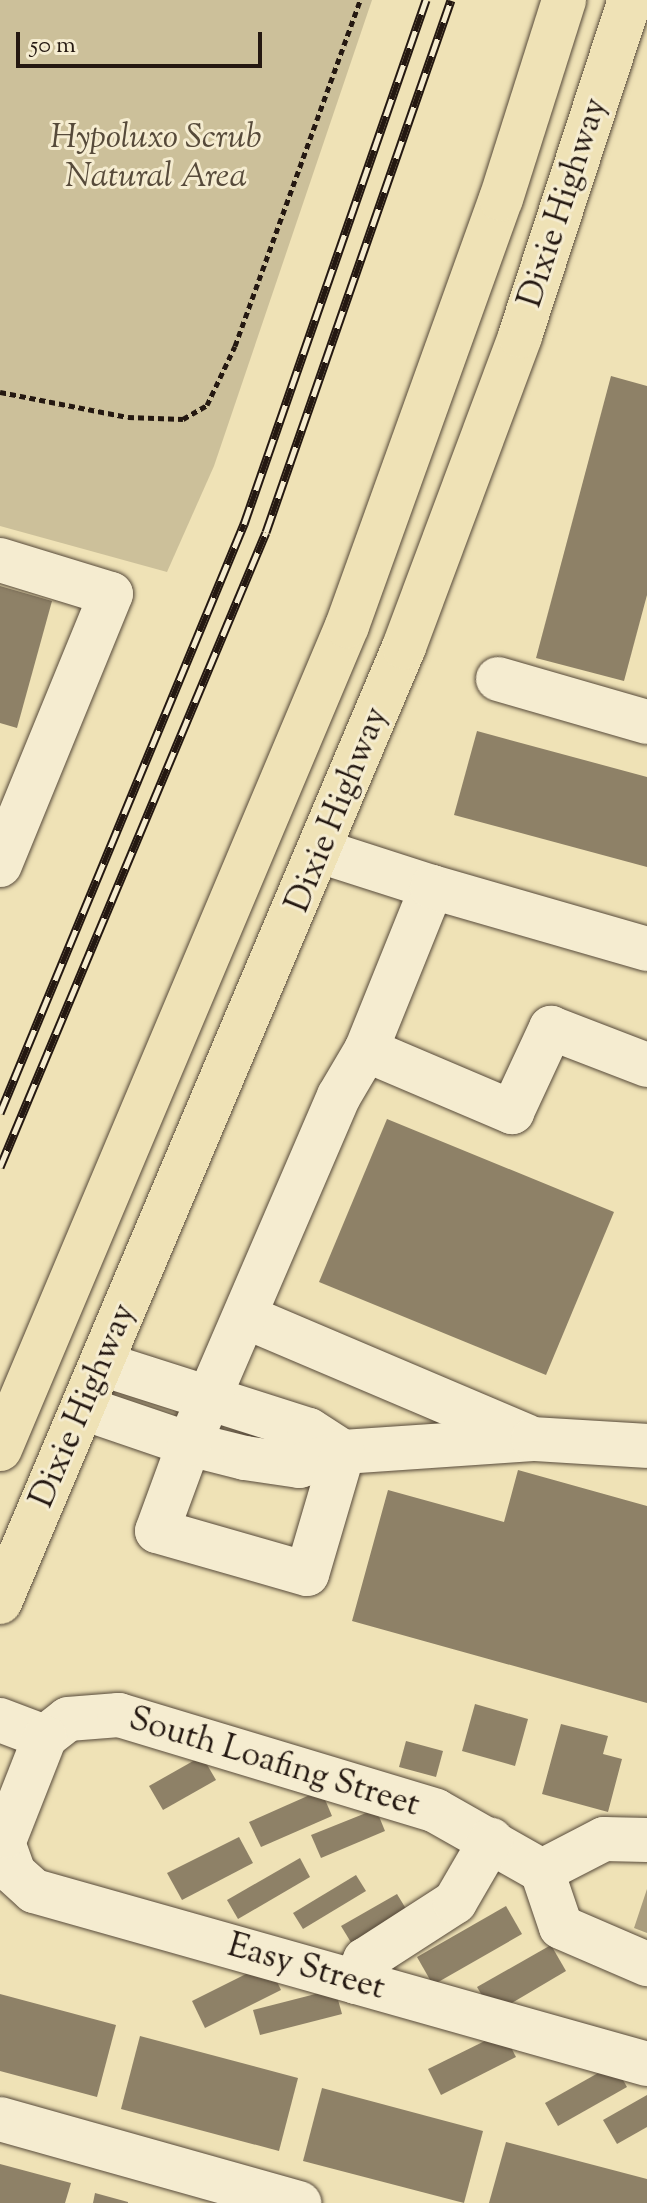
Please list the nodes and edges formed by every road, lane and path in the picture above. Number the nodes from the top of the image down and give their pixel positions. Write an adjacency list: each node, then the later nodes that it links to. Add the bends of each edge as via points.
1 (360, 0): 4 (path, via 235,346 207,405 183,419 128,417)
2 (564, 0): 6 (main road, Dixie Highway, via 496,213)
3 (630, 0): 7 (main road, Dixie Highway, via 520,336)
4 (0, 392)
5 (0, 560): 11 (street, via 111,594)
6 (347, 626): 7 (main road); 16 (main road, Dixie Highway)
7 (404, 647): 10 (main road, Dixie Highway)
8 (498, 679): 9 (street)
9 (647, 722)
10 (323, 852): 12 (street); 18 (main road, Dixie Highway)
11 (0, 865)
12 (432, 887): 13 (street); 14 (street)
13 (647, 949)
14 (366, 1050): 15 (street, via 512,1112 551,1028); 17 (street)
15 (647, 1065)
16 (63, 1302): 20 (main road); 24 (main road, Dixie Highway)
17 (246, 1317): 19 (street); 21 (street)
18 (102, 1364): 19 (street); 20 (main road, Dixie Highway)
19 (210, 1401): 22 (street); 25 (street, via 309,1430)
20 (83, 1408): 22 (street); 26 (main road, Dixie Highway)
21 (533, 1439): 23 (street); 25 (street)
22 (189, 1444): 25 (street, via 299,1466); 25 (street, via 157,1531 307,1574)
23 (647, 1446)
24 (0, 1449)
25 (343, 1452)
26 (0, 1602)
27 (0, 1720): 28 (street)
28 (45, 1737): 29 (street, South Loafing Street, via 68,1719 119,1715 436,1811); 31 (street)
29 (491, 1840): 32 (street, South Loafing Street); 34 (street, via 455,1902 365,1960)
30 (647, 1840): 32 (street, via 604,1839)
31 (5, 1855): 34 (street, Easy Street, via 34,1891)
32 (542, 1871): 33 (street, via 561,1927)
33 (647, 1964)
34 (356, 1982): 35 (street, Easy Street)
35 (647, 2064)
36 (0, 2119): 37 (street)
37 (299, 2203)

